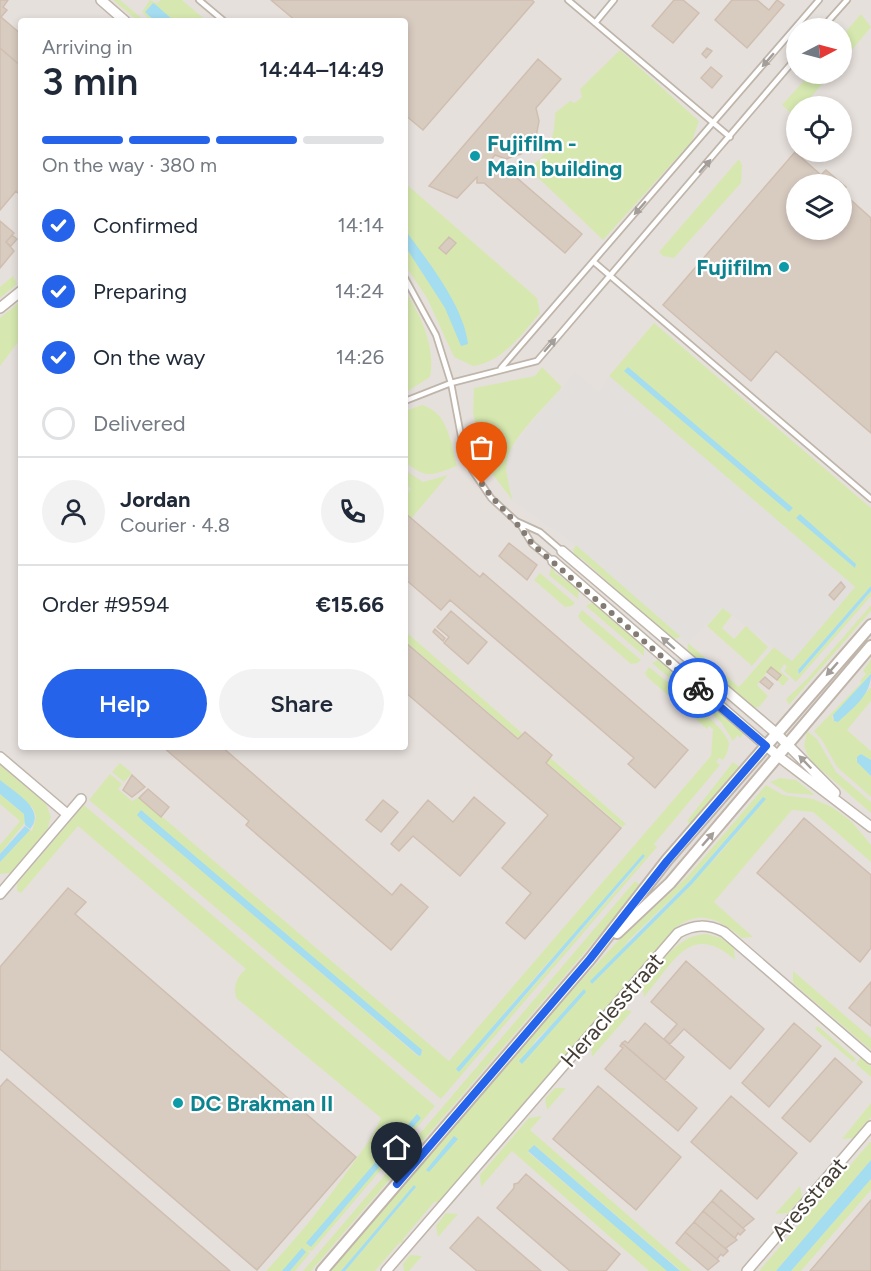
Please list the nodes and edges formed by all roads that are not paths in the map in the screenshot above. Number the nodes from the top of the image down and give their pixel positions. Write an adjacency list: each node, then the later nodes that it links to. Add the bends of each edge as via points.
1 (101, 0): 7 (street)
2 (199, 0): 8 (lane)
3 (568, 0): 10 (lane)
4 (614, 0): 10 (lane)
5 (819, 0): 12 (lane, one-way to 12)
6 (847, 0): 9 (lane)
7 (122, 18)
8 (220, 18)
9 (831, 18)
10 (595, 23): 12 (lane)
11 (786, 70): 13 (lane)
12 (714, 123): 13 (lane); 14 (lane, one-way to 14)
13 (729, 136): 15 (lane, one-way to 13)
14 (594, 262): 15 (lane); 19 (lane)
15 (610, 276): 19 (lane, one-way to 15, via 537,361); 22 (lane)
16 (408, 284): 20 (lane, via 436,335)
17 (18, 293): 18 (street)
18 (0, 308)
19 (500, 370): 20 (lane)
20 (451, 383): 21 (lane); 23 (lane, via 472,470 491,498)
21 (408, 400)
22 (871, 499)
23 (520, 524): 24 (lane, via 540,532); 25 (lane, via 532,544)
24 (562, 551): 28 (street, one-way to 24)
25 (553, 561): 30 (street)
26 (871, 625): 28 (street, one-way to 28)
27 (871, 646): 29 (street)
28 (777, 734): 29 (street); 30 (street)
29 (788, 744): 31 (street); 34 (street, one-way to 29)
30 (766, 746): 31 (street); 38 (street, via 667,861)
31 (778, 756): 34 (street); 38 (street, one-way to 31, via 670,883)
32 (0, 757): 35 (street)
33 (81, 799): 35 (street)
34 (851, 810): 36 (street)
35 (67, 814): 37 (street)
36 (871, 828)
37 (0, 894)
38 (590, 959): 41 (street)
39 (871, 1059): 42 (street, Heraclesstraat, via 724,932 701,924 689,927 678,933)
40 (871, 1126): 43 (street, Aresstraat)
41 (322, 1271)
42 (386, 1271)
43 (747, 1271)

